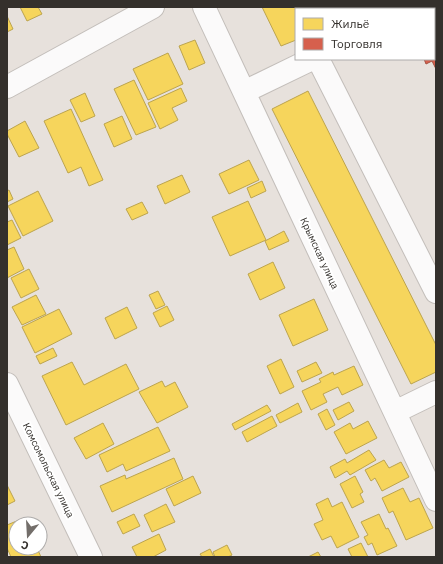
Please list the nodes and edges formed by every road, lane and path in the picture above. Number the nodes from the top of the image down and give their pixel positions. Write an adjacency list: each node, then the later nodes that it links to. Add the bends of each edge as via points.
1 (153, 7): 5 (street)
2 (204, 7): 6 (street, Крымская улица)
3 (310, 60): 6 (street)
4 (319, 60): 7 (street)
5 (7, 87)
6 (244, 92): 10 (street, Крымская улица)
7 (436, 292)
8 (7, 384): 12 (street, Комсомольская улица)
9 (436, 392): 10 (street)
10 (395, 412): 11 (street, Крымская улица)
11 (436, 500)
12 (91, 557)

